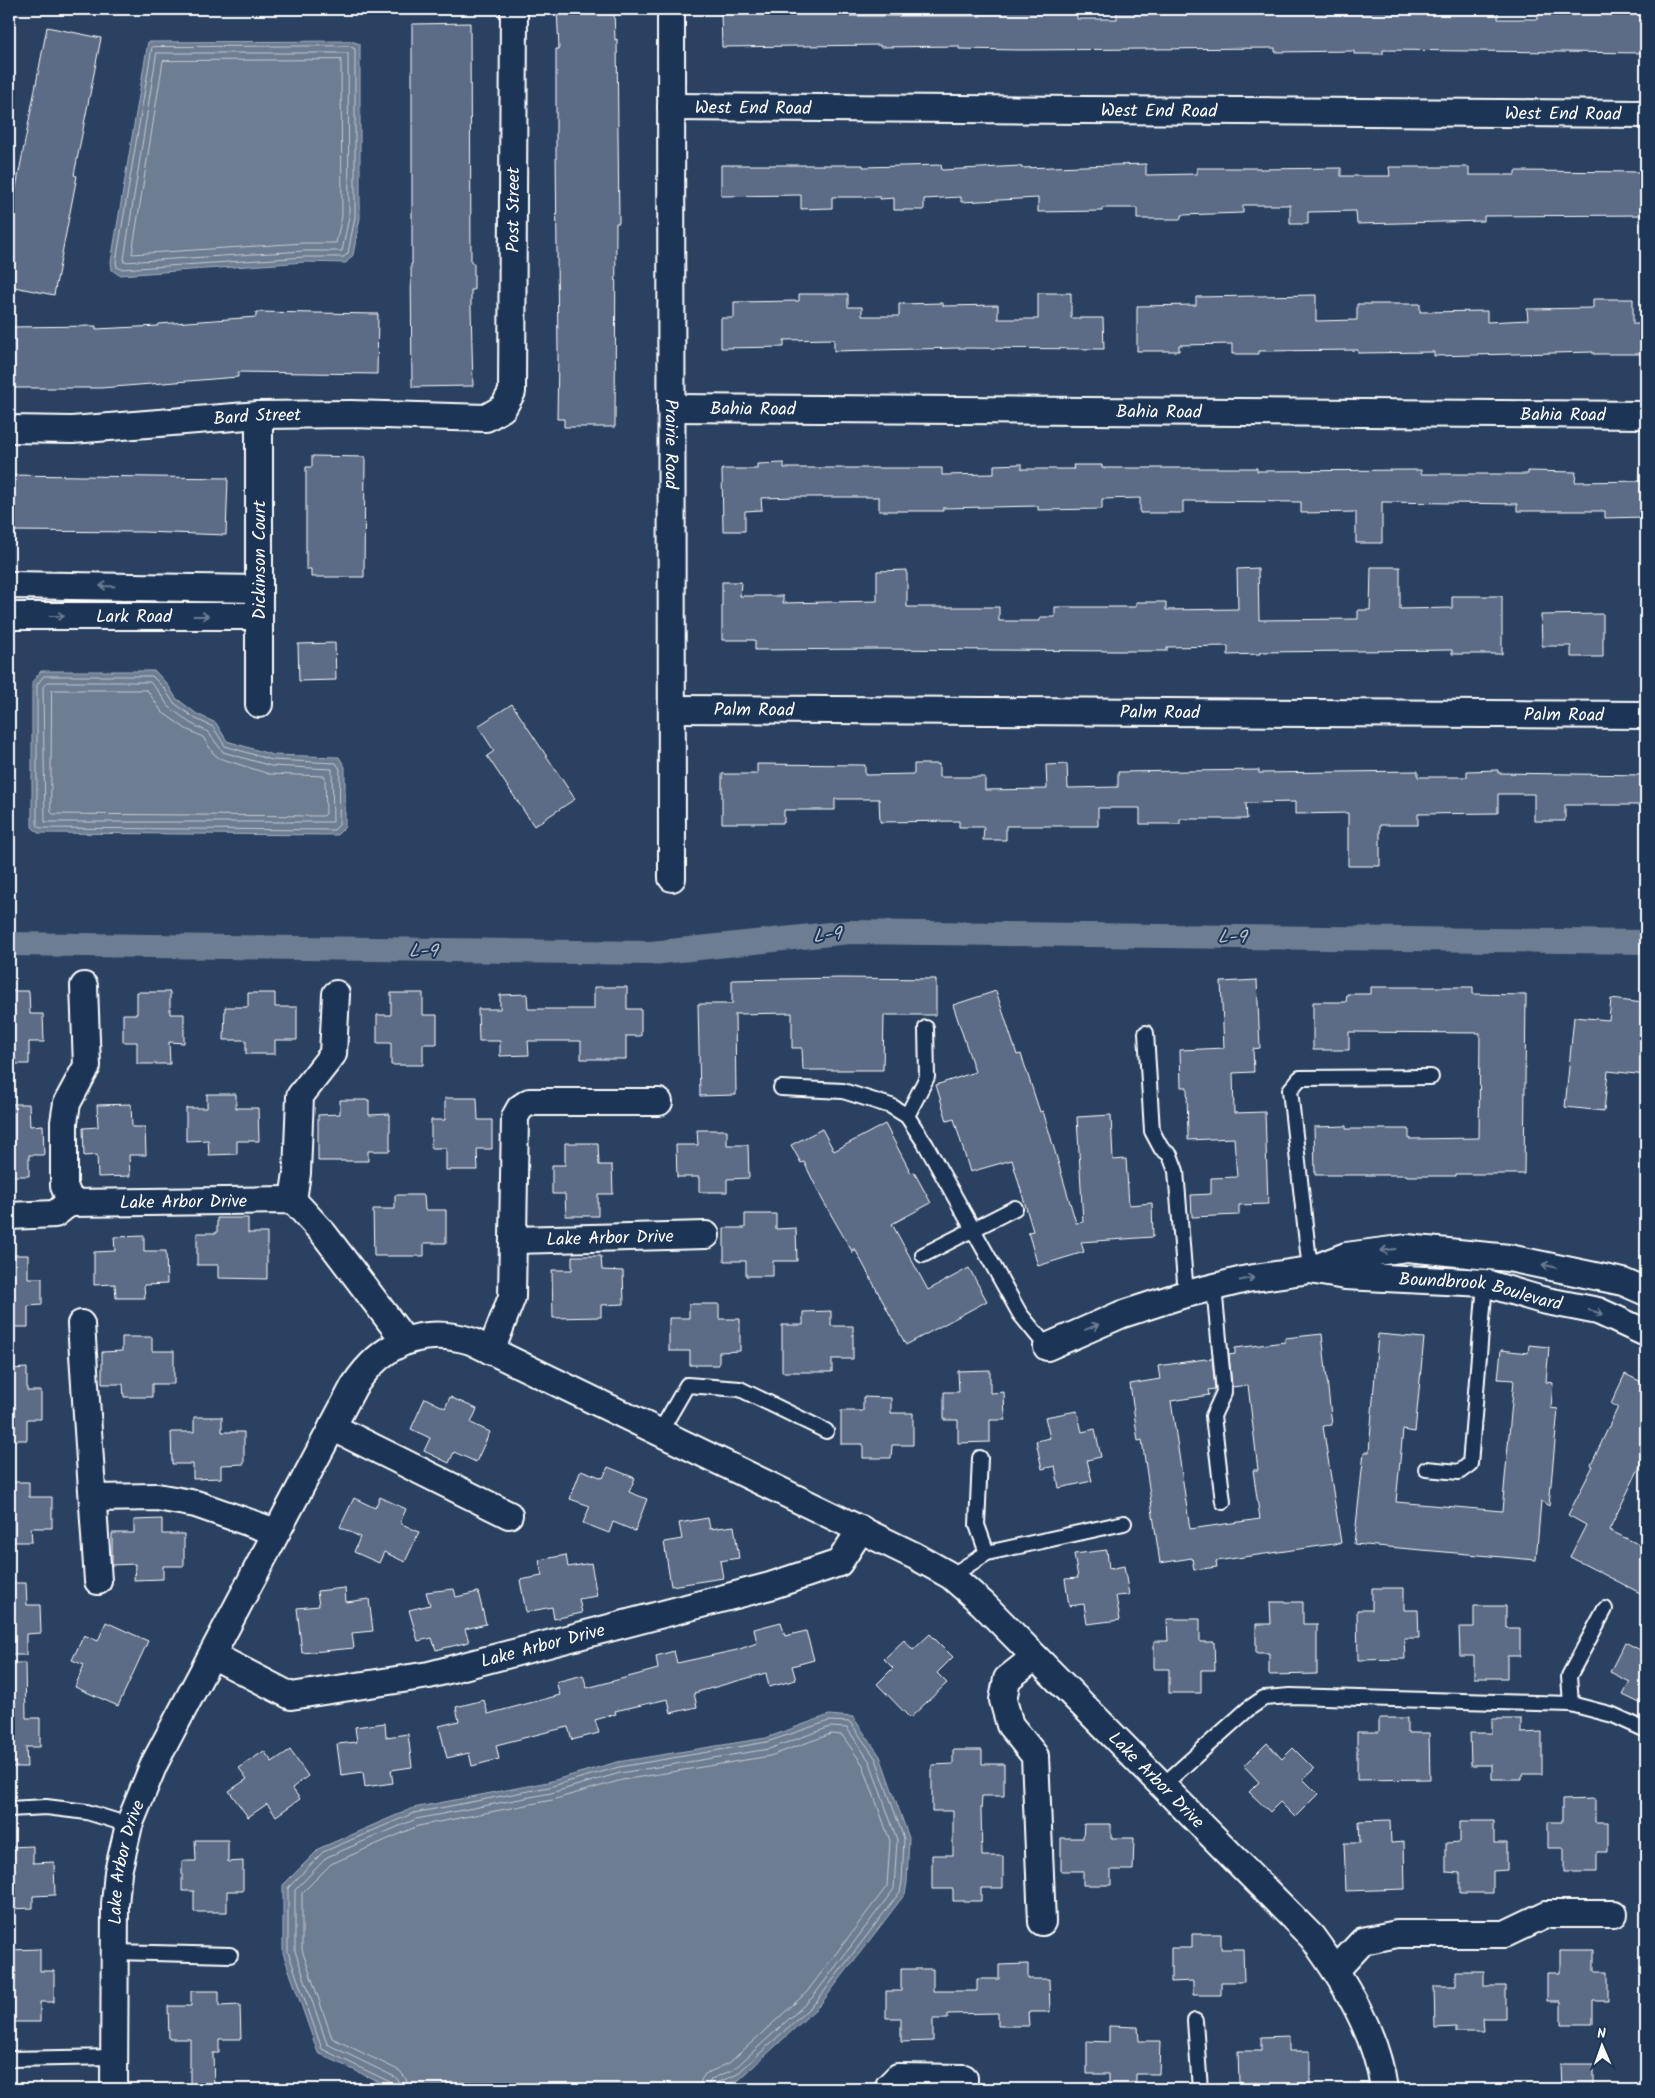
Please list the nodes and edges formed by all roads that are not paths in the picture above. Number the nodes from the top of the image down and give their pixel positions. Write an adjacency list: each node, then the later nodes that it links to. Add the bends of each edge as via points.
1 (514, 9): 5 (street, Post Street, via 512,392)
2 (671, 9): 3 (street, Prairie Road)
3 (671, 107): 4 (street, West End Road); 6 (street, Prairie Road)
4 (1646, 114)
5 (503, 408): 7 (street, Bard Street, via 486,418)
6 (672, 408): 8 (street, Bahia Road); 17 (street, Prairie Road)
7 (259, 415): 9 (street, Bard Street, via 72,430); 12 (street, Dickinson Court)
8 (1646, 415)
9 (9, 429)
10 (9, 585): 11 (street, Lark Road, one-way to 10)
11 (156, 587): 12 (street, Lark Road); 14 (lane, via 159,602)
12 (258, 589): 15 (street, Dickinson Court)
13 (9, 616): 14 (street, Lark Road, one-way to 14)
14 (153, 616): 15 (street, Lark Road, one-way to 15)
15 (259, 616): 16 (street, Dickinson Court)
16 (259, 704)
17 (672, 709): 18 (street, Palm Road); 19 (street, Prairie Road)
18 (1646, 715)
19 (672, 878)
20 (84, 986): 29 (street, via 87,1066 66,1103 64,1122 64,1186)
21 (336, 994): 28 (street, via 333,1054 300,1096)
22 (926, 1028): 27 (lane, via 926,1077)
23 (1146, 1033): 40 (lane, via 1152,1131 1161,1148 1170,1155 1176,1171)
24 (1431, 1077): 36 (lane, via 1300,1078 1290,1090)
25 (781, 1088): 27 (lane, via 843,1091 891,1106)
26 (659, 1102): 34 (street, via 529,1102 520,1108 516,1117)
27 (908, 1116): 32 (lane)
28 (293, 1200): 29 (street, Lake Arbor Drive); 43 (street, via 324,1234)
29 (71, 1203): 31 (street, Lake Arbor Drive, via 55,1214)
30 (1015, 1208): 32 (lane)
31 (9, 1216)
32 (973, 1229): 35 (lane); 44 (lane, via 1020,1314)
33 (706, 1235): 34 (street, Lake Arbor Drive)
34 (514, 1240): 45 (street, via 512,1297)
35 (923, 1255)
36 (1310, 1270): 37 (street, Boundbrook Boulevard, via 1344,1276); 38 (street, Boundbrook Boulevard, one-way to 36); 39 (street, Boundbrook Boulevard, one-way to 36, via 1622,1282 1509,1258 1407,1248 1346,1256)
37 (1485, 1283): 42 (street, Boundbrook Boulevard, one-way to 42, via 1542,1300 1598,1311); 50 (lane, via 1470,1464 1460,1472)
38 (1214, 1287): 40 (street, Boundbrook Boulevard); 52 (lane, via 1224,1392 1213,1416)
39 (1646, 1292)
40 (1186, 1294): 44 (street, Boundbrook Boulevard, one-way to 40, via 1120,1315)
41 (82, 1324): 51 (street)
42 (1646, 1333)
43 (404, 1341): 45 (street, Lake Arbor Drive, via 421,1336 454,1336); 46 (street, Lake Arbor Drive, via 375,1358 364,1371)
44 (1047, 1347)
45 (491, 1351): 48 (street, Lake Arbor Drive)
46 (332, 1427): 53 (street); 56 (street, Lake Arbor Drive)
47 (826, 1431): 48 (lane, via 740,1389 687,1386)
48 (660, 1432): 55 (street, Lake Arbor Drive)
49 (980, 1458): 57 (lane, via 977,1525)
50 (1426, 1469)
51 (93, 1498): 56 (street, via 158,1497 196,1504); 59 (street)
52 (1223, 1502)
53 (509, 1515)
54 (1124, 1523): 57 (lane)
55 (861, 1529): 58 (street, Lake Arbor Drive); 61 (street, Lake Arbor Drive, via 839,1563 770,1586 429,1675 291,1696)
56 (276, 1532): 61 (street, Lake Arbor Drive)
57 (987, 1553): 58 (lane)
58 (951, 1576): 62 (street, Lake Arbor Drive)
59 (98, 1581)
60 (1604, 1609): 63 (lane, via 1569,1676)
61 (212, 1655): 67 (street, Lake Arbor Drive, via 154,1764)
62 (1036, 1657): 65 (street, Lake Arbor Drive); 69 (street, via 1008,1680 1003,1700 1010,1725 1036,1756)
63 (1571, 1704): 64 (lane, via 1613,1715); 65 (lane, via 1290,1696 1264,1698)
64 (1646, 1730)
65 (1162, 1786): 72 (street, Lake Arbor Drive, via 1312,1937)
66 (9, 1809): 67 (lane, via 46,1807 87,1812)
67 (130, 1825): 70 (street, Lake Arbor Drive, via 118,1872)
68 (1614, 1914): 72 (street, via 1547,1914 1505,1934 1397,1934 1363,1941)
69 (1042, 1922)
70 (114, 1952): 71 (lane); 74 (street, Lake Arbor Drive)
71 (230, 1955)
72 (1336, 1970): 80 (street, Lake Arbor Drive, via 1366,2025)
73 (1195, 2021): 79 (lane)
74 (114, 2058): 75 (lane); 77 (street, Lake Arbor Drive)
75 (9, 2059)
76 (964, 2084): 78 (street, via 898,2077)
77 (114, 2089)
78 (889, 2089)
79 (1200, 2089)
80 (1384, 2089)

